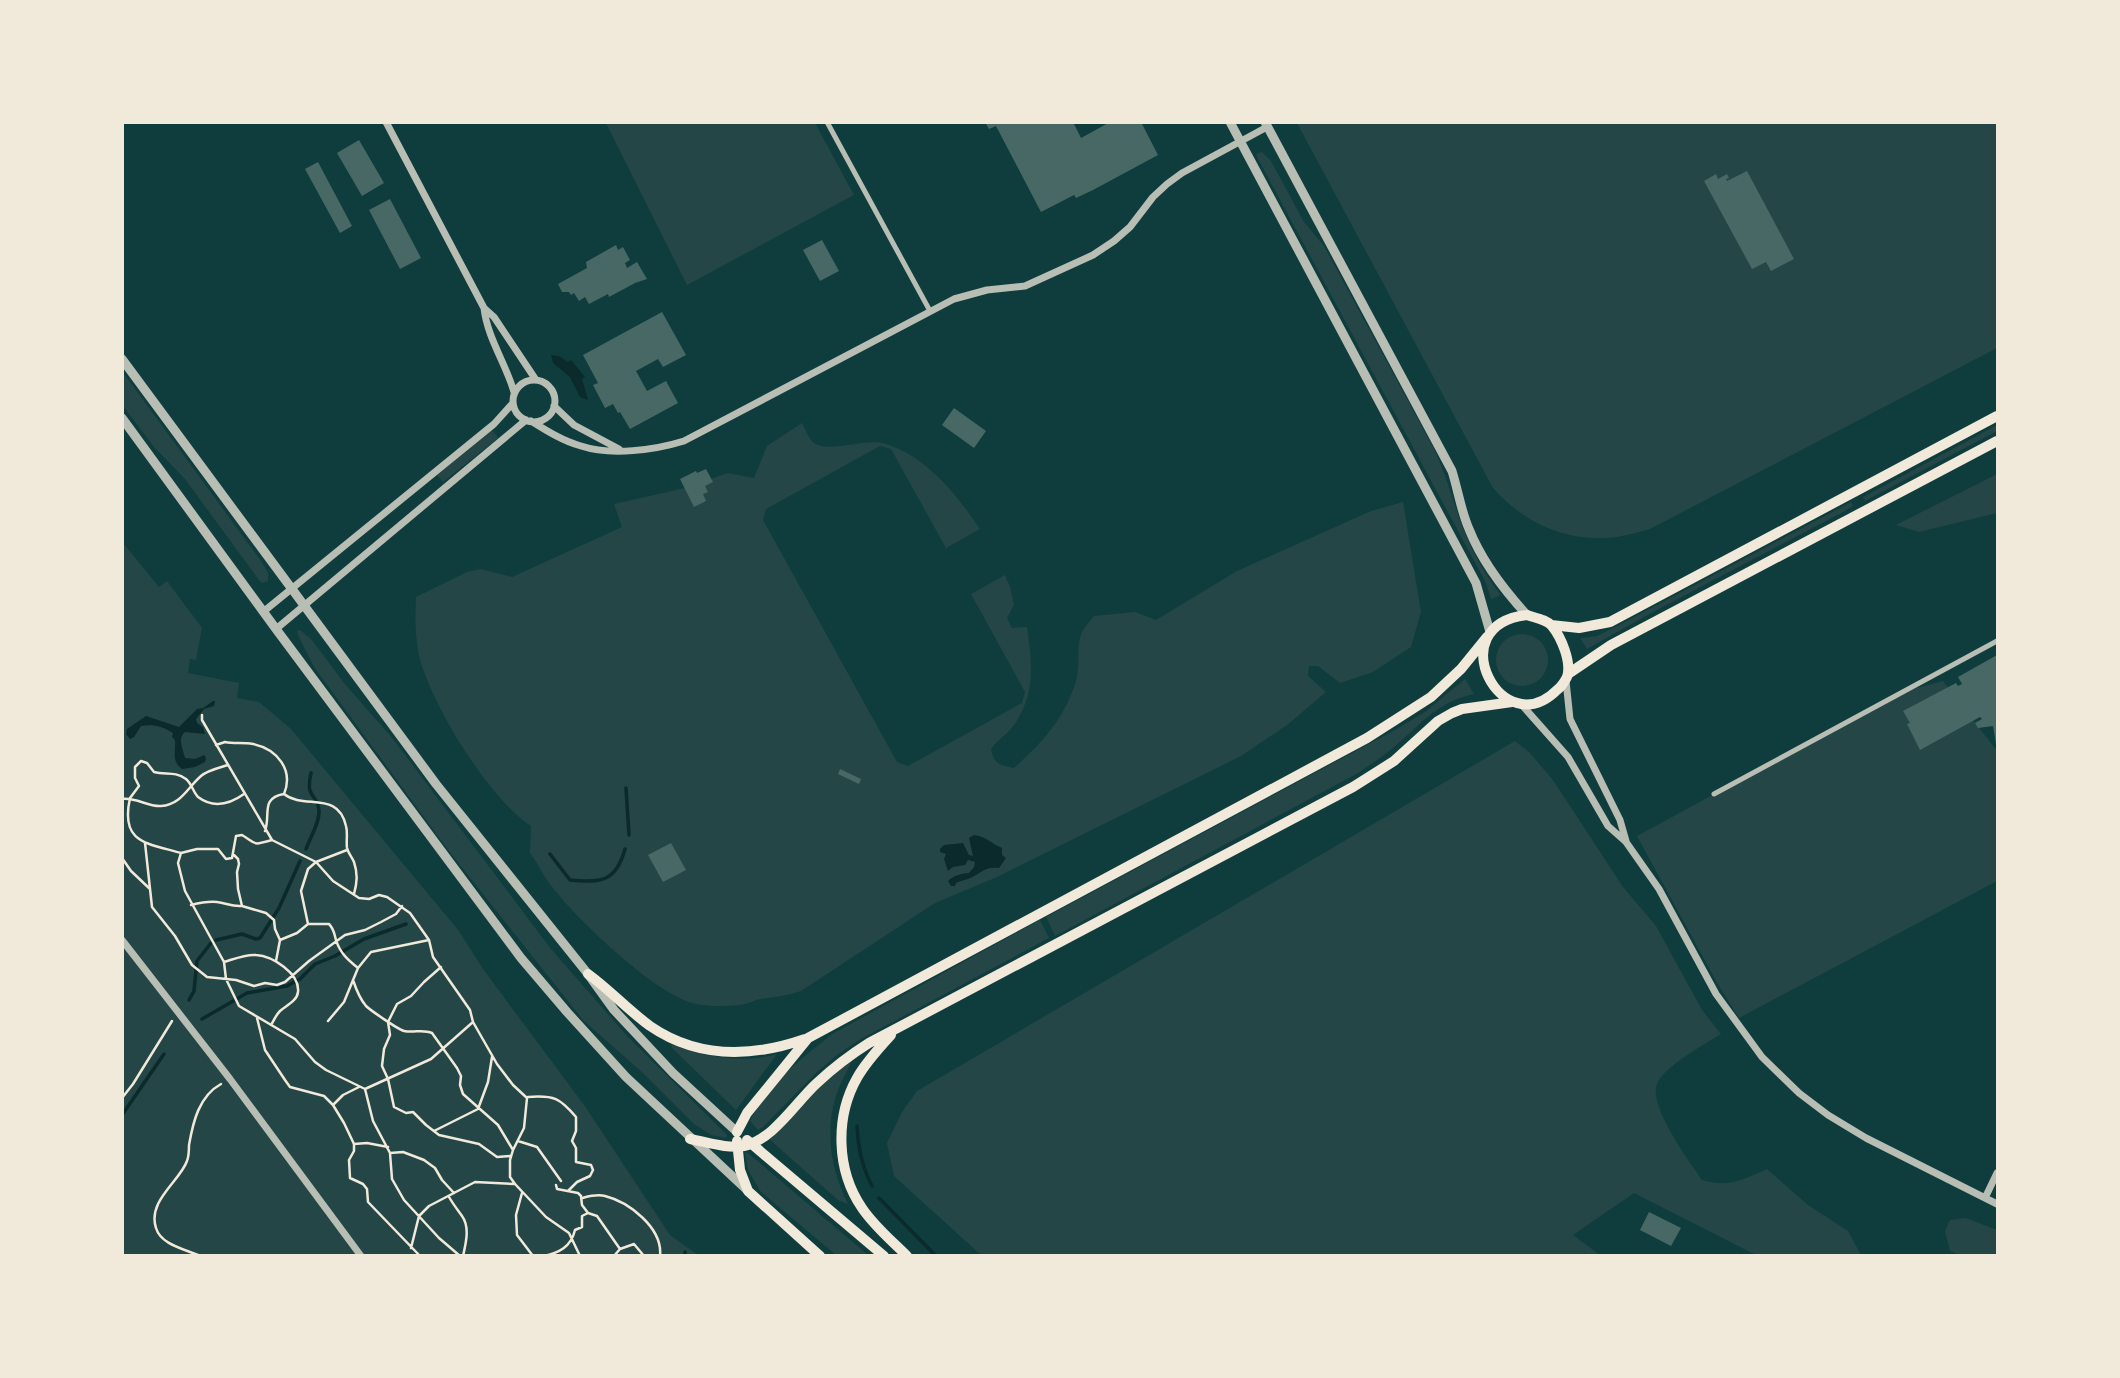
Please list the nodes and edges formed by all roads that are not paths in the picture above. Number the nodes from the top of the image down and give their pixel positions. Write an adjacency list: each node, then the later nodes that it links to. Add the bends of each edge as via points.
1 (386, 122): 6 (street)
2 (827, 122): 7 (street)
3 (1230, 122): 5 (street)
4 (1266, 125): 5 (street); 21 (street, via 1452,471 1469,529 1487,564)
5 (1240, 141): 7 (street, via 1167,184 1130,227 1093,255 1025,286 970,293); 24 (street, via 1476,583)
6 (484, 308): 9 (street); 10 (street)
7 (930, 311): 17 (street, via 684,441 654,449)
8 (122, 359): 18 (street)
9 (536, 380): 10 (street, via 524,382); 12 (street, via 551,389)
10 (514, 392): 11 (street)
11 (513, 403): 15 (street, via 517,414); 18 (street, via 494,424)
12 (554, 406): 15 (street, via 547,417); 17 (street, via 574,425)
13 (1997, 416): 22 (main road, via 1610,622 1579,628)
14 (122, 418): 20 (street)
15 (529, 421): 17 (street, via 583,447); 19 (street)
16 (1997, 440): 26 (main road, via 1611,645)
17 (619, 450)
18 (290, 589): 19 (street); 20 (street)
19 (303, 606): 23 (street); 31 (street, via 436,784)
20 (263, 612): 23 (street)
21 (1527, 615): 22 (main road); 24 (main road, via 1504,620)
22 (1551, 625): 26 (main road, via 1564,650)
23 (276, 629): 35 (street, via 521,958 626,1077)
24 (1489, 635): 27 (main road, via 1483,654 1489,680 1497,692); 33 (main road, via 1431,697 1367,738)
25 (1997, 641): 28 (street)
26 (1567, 676): 27 (main road, via 1546,700 1532,705); 29 (street, via 1570,719 1620,820)
27 (1516, 703): 29 (street, via 1568,757 1608,827); 32 (main road, via 1452,713 1394,761 1353,787)
28 (1714, 794)
29 (1626, 842): 40 (street, via 1659,889 1716,994 1762,1057 1828,1115)
30 (122, 940): 42 (street)
31 (588, 974): 33 (main road, via 650,1026 701,1049 746,1053); 34 (street, via 622,1019)
32 (898, 1028): 36 (main road, via 852,1054 815,1084 764,1138); 45 (main road, via 857,1078 841,1133 845,1167 858,1202)
33 (808, 1038): 34 (main road)
34 (737, 1132): 36 (main road); 37 (main road)
35 (690, 1139): 37 (main road); 39 (street)
36 (751, 1143): 37 (main road); 44 (main road)
37 (737, 1146): 39 (main road)
38 (1997, 1173): 40 (street)
39 (748, 1191): 43 (main road)
40 (1985, 1198): 41 (street)
41 (1997, 1204)
42 (360, 1255)
43 (820, 1255)
44 (884, 1255)
45 (907, 1255)

